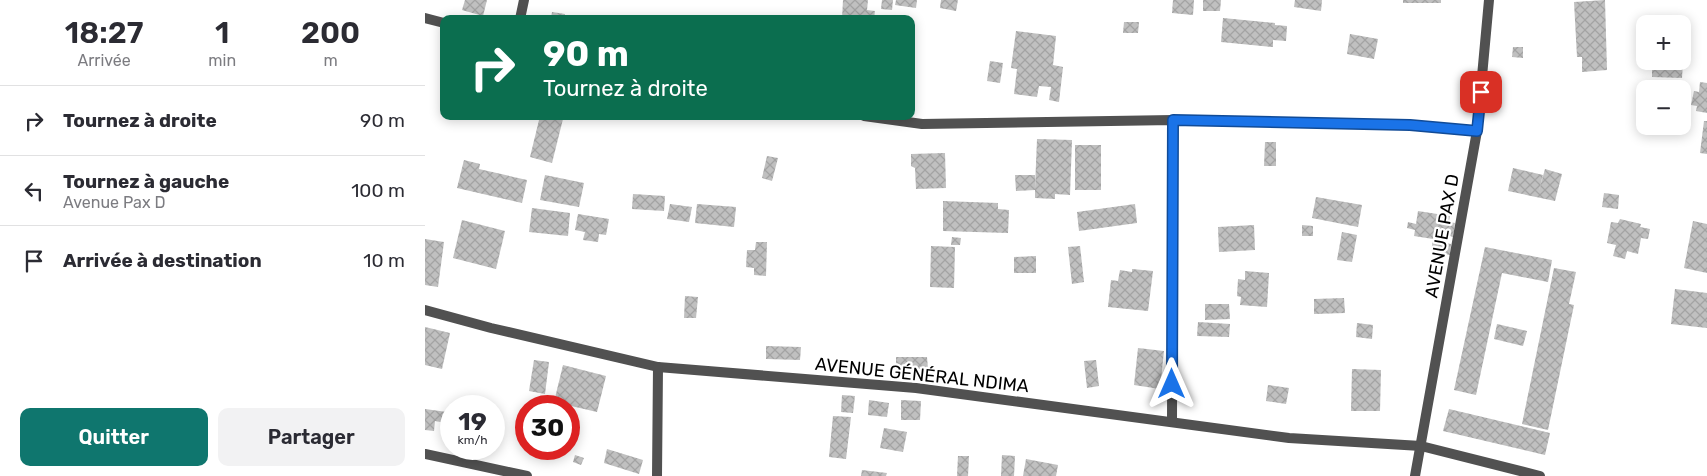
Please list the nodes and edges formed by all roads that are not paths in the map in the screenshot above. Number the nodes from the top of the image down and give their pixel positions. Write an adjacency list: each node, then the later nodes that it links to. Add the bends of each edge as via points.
1 (524, 0): 3 (street)
2 (1489, 0): 8 (street, AVENUE PAX D)
3 (521, 15)
4 (425, 18): 5 (street)
5 (440, 22)
6 (893, 120): 7 (street, via 922,124)
7 (1173, 120): 8 (street, via 1410,125); 11 (street)
8 (1477, 131): 12 (street, AVENUE PAX D)
9 (425, 310): 10 (street, AVENUE GÉNÉRAL NDIMA)
10 (658, 367): 11 (street, AVENUE GÉNÉRAL NDIMA, via 916,388); 15 (street)
11 (1172, 422): 12 (street, AVENUE GÉNÉRAL NDIMA, via 1289,438)
12 (1421, 446): 16 (street, AVENUE PAX D); 17 (street, AVENUE GÉNÉRAL NDIMA)
13 (425, 454): 14 (street)
14 (527, 476)
15 (657, 476)
16 (1415, 476)
17 (1540, 476)

